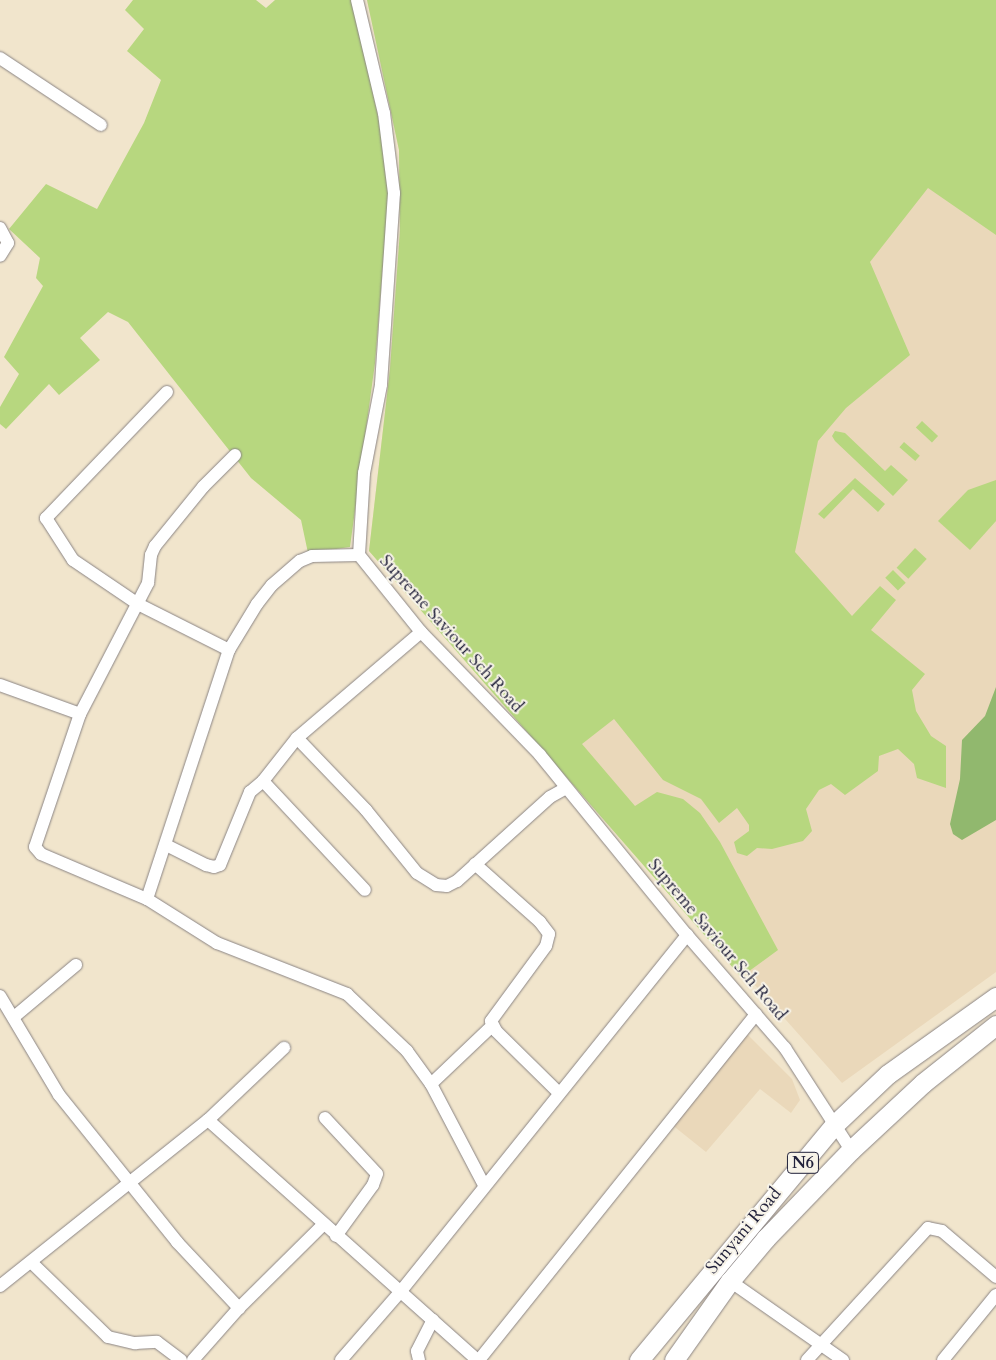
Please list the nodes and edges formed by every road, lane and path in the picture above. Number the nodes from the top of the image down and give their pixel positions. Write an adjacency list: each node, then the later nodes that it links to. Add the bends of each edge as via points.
1 (357, 0): 8 (street, Supreme Saviour Sch Road, via 384,114 394,193 381,385 364,473)
2 (0, 58): 3 (street)
3 (101, 125)
4 (0, 228): 5 (street, via 8,243)
5 (0, 256)
6 (167, 392): 9 (street, via 46,518 73,560)
7 (235, 455): 9 (street, via 203,487 155,546 148,583)
8 (359, 555): 10 (street, Supreme Saviour Sch Road); 11 (street, via 312,556 300,562 272,585)
9 (138, 604): 11 (street); 13 (street)
10 (421, 632): 14 (street); 16 (street, Supreme Saviour Sch Road, via 540,755)
11 (229, 650): 17 (street)
12 (0, 685): 13 (street)
13 (80, 714): 20 (street, via 36,847 41,854)
14 (297, 738): 15 (street); 18 (street, via 366,810 417,873 447,886)
15 (263, 781): 17 (street, via 250,792 220,864 214,867 206,865); 19 (street)
16 (566, 788): 18 (street, via 550,797); 21 (street, Supreme Saviour Sch Road)
17 (166, 845): 20 (street)
18 (475, 864): 28 (street, via 540,922 549,934 546,946 493,1016)
19 (365, 890)
20 (147, 899): 30 (street, via 217,943 347,994 407,1051)
21 (687, 935): 25 (street, Supreme Saviour Sch Road); 31 (street)
22 (76, 965): 26 (street)
23 (0, 996): 26 (street)
24 (996, 997): 34 (main road, Sunyani Road / N6, via 888,1074)
25 (756, 1014): 34 (street, Supreme Saviour Sch Road, via 795,1062); 52 (street)
26 (14, 1017): 36 (street, via 59,1095)
27 (996, 1025): 35 (main road, Sunyani Road / N6, via 923,1083)
28 (492, 1026): 30 (street); 31 (street)
29 (284, 1048): 33 (street)
30 (430, 1084): 37 (street)
31 (559, 1093): 37 (street)
32 (325, 1118): 39 (street, via 377,1174 374,1185)
33 (208, 1120): 36 (street); 38 (street)
34 (834, 1124): 35 (street, Supreme Saviour Sch Road); 53 (main road, Sunyani Road / N6)
35 (851, 1150): 42 (main road, Sunyani Road / N6)
36 (127, 1181): 40 (street); 46 (street, via 177,1242)
37 (484, 1185): 44 (street)
38 (323, 1225): 39 (street); 46 (street)
39 (336, 1236): 44 (street)
40 (32, 1262): 43 (street); 49 (street, via 108,1337 135,1343 157,1342)
41 (996, 1277): 48 (street, via 942,1231 928,1228)
42 (730, 1281): 48 (street); 54 (main road, Sunyani Road / N6)
43 (0, 1286)
44 (401, 1291): 47 (street); 50 (street)
45 (996, 1295): 57 (street)
46 (239, 1308): 49 (street)
47 (433, 1320): 51 (street, via 417,1351); 52 (street)
48 (820, 1344): 55 (street); 56 (street)
49 (189, 1360)
50 (341, 1360)
51 (419, 1360)
52 (478, 1360)
53 (639, 1360)
54 (674, 1360)
55 (807, 1360)
56 (843, 1360)
57 (943, 1360)

